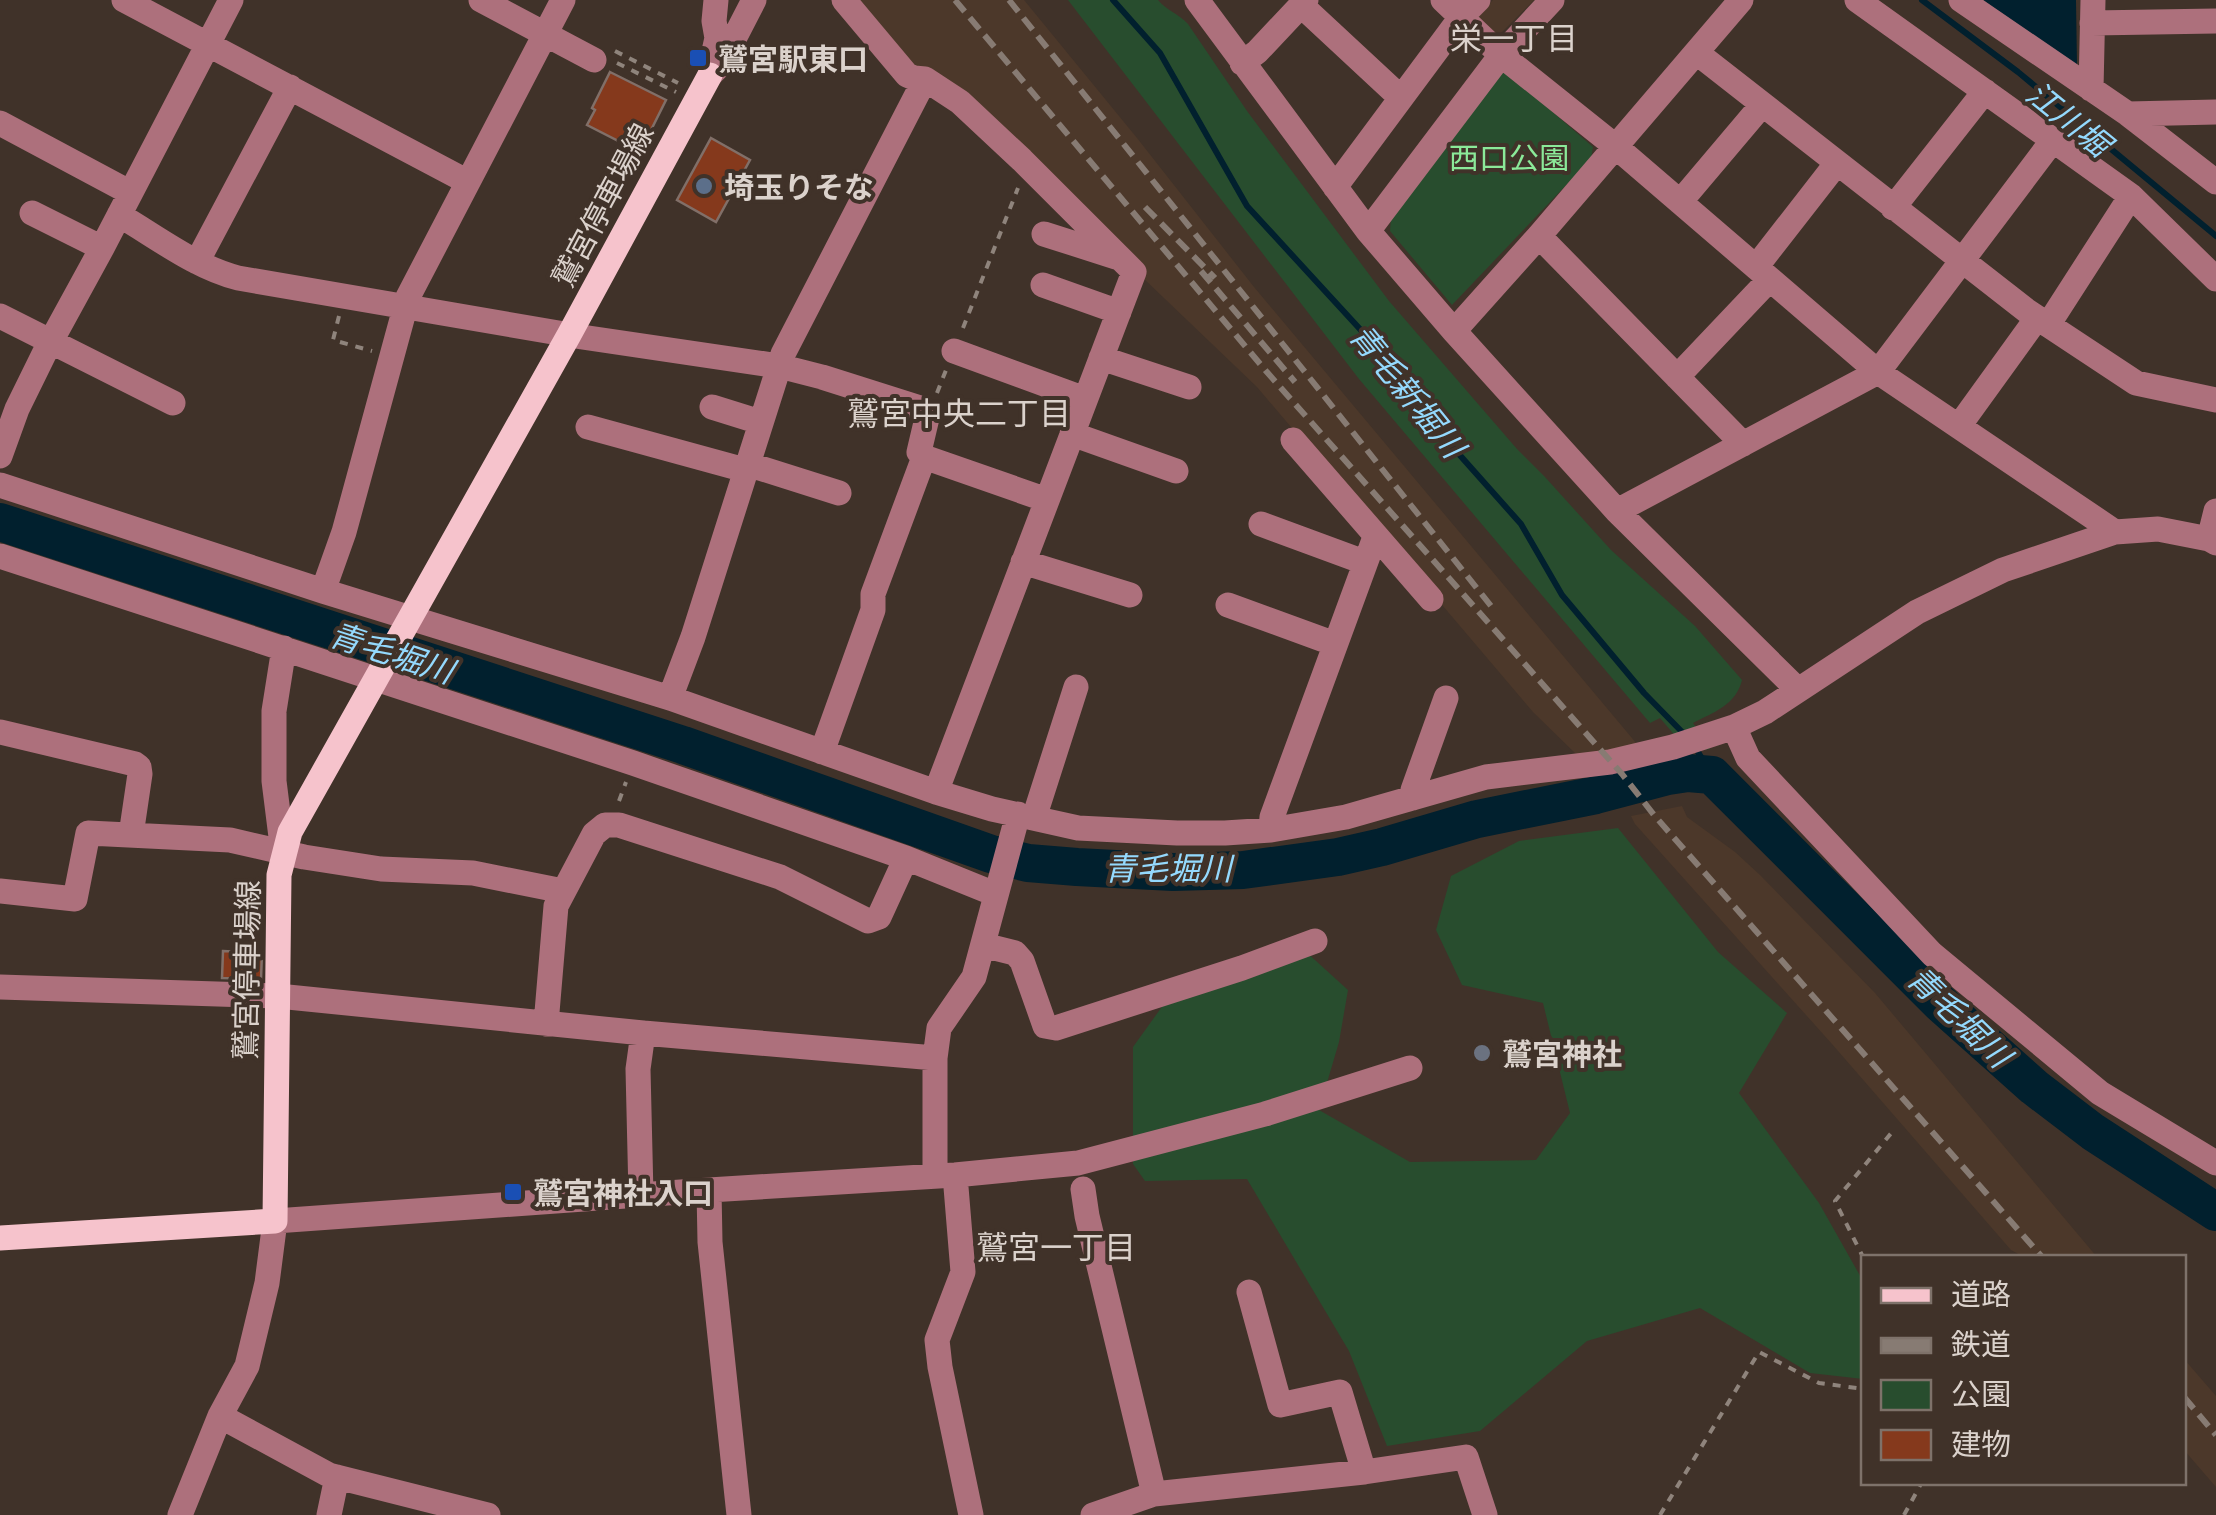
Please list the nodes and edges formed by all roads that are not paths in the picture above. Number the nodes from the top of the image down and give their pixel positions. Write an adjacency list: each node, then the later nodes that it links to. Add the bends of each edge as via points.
1 (125, 0): 18 (street)
2 (231, 0): 18 (street)
3 (481, 0): 17 (street)
4 (564, 0): 17 (street)
5 (716, 0): 23 (street)
6 (754, 0): 23 (street)
7 (844, 0): 24 (street, via 907,74)
8 (1197, 0): 22 (street)
9 (1552, 0): 21 (street)
10 (1741, 0): 19 (street)
11 (1857, 0): 27 (street)
12 (1961, 0): 26 (street)
13 (1304, 2): 22 (street); 28 (street)
14 (1461, 5): 21 (street); 28 (street)
15 (2092, 11): 16 (street); 26 (street)
16 (2216, 21)
17 (545, 34): 20 (street); 36 (street)
18 (207, 45): 25 (street); 41 (street)
19 (1696, 53): 29 (street); 34 (street)
20 (602, 54)
21 (1501, 55): 34 (street); 44 (street)
22 (1242, 64): 38 (street)
23 (710, 75): 59 (main road, 鷲宮停車場線)
24 (925, 80): 48 (street, via 960,102); 63 (street)
25 (290, 87): 36 (street); 49 (street)
26 (2091, 90): 31 (street)
27 (1985, 92): 33 (street); 42 (street)
28 (1401, 98): 38 (street)
29 (1762, 105): 35 (street); 40 (street)
30 (2216, 112): 31 (street)
31 (2128, 114): 37 (street)
32 (0, 124): 41 (street)
33 (2052, 140): 39 (street); 50 (street)
34 (1615, 146): 40 (street); 46 (street)
35 (1836, 163): 42 (street); 51 (street)
36 (468, 182): 54 (street)
37 (2216, 182)
38 (1335, 186): 44 (street)
39 (2131, 196): 52 (street); 57 (street)
40 (1680, 202): 51 (street)
41 (124, 204): 47 (street); 49 (street)
42 (1893, 208): 50 (street)
43 (32, 213): 47 (street)
44 (1368, 231): 58 (street)
45 (1044, 234): 48 (street)
46 (1539, 236): 58 (street); 65 (street)
47 (102, 248): 60 (street)
48 (1120, 258): 55 (street, via 1134,272)
49 (198, 262): 54 (street, via 238,278)
50 (1961, 262): 57 (street); 64 (street)
51 (1763, 273): 64 (street); 65 (street)
52 (2216, 279)
53 (1043, 285): 55 (street)
54 (404, 307): 59 (street); 93 (street)
55 (1118, 312): 62 (street)
56 (0, 316): 60 (street)
57 (2043, 322): 68 (street, via 2136,384); 72 (street)
58 (1454, 330): 84 (street)
59 (569, 335): 63 (street); 97 (main road, 鷲宮停車場線)
60 (51, 342): 69 (street); 77 (street)
61 (954, 351): 67 (street)
62 (1101, 358): 66 (street); 67 (street)
63 (779, 366): 71 (street); 78 (street, via 923,409)
64 (1878, 372): 72 (street); 76 (street)
65 (1677, 377): 76 (street)
66 (1189, 386)
67 (1085, 399): 74 (street)
68 (2216, 400)
69 (173, 404)
70 (712, 407): 71 (street)
71 (760, 422): 79 (street)
72 (1959, 426): 87 (street)
73 (588, 427): 79 (street)
74 (1072, 434): 80 (street); 83 (street)
75 (1294, 440): 88 (street)
76 (1743, 444): 84 (street)
77 (0, 456)
78 (924, 457): 83 (street); 107 (street)
79 (746, 467): 82 (street); 103 (street)
80 (1176, 471)
81 (0, 485): 93 (street)
82 (839, 493)
83 (1046, 500): 91 (street)
84 (1617, 511): 102 (street)
85 (2216, 511): 89 (street)
86 (1261, 524): 92 (street)
87 (2116, 532): 89 (street, via 2158,529); 102 (street, via 2003,570 1918,612)
88 (1375, 537): 92 (street); 95 (street)
89 (2212, 541)
90 (0, 556): 99 (street)
91 (1023, 562): 94 (street); 108 (street)
92 (1364, 562): 98 (street)
93 (322, 591): 97 (street)
94 (1130, 595)
95 (1431, 600)
96 (1228, 606): 98 (street)
97 (408, 624): 100 (main road, 鷲宮停車場線); 103 (street)
98 (1335, 644): 111 (street)
99 (284, 648): 100 (street); 113 (street, via 274,710)
100 (379, 676): 113 (main road, 鷲宮停車場線); 114 (street)
101 (1076, 688): 110 (street)
102 (1798, 690): 105 (street)
103 (670, 698): 107 (street)
104 (1446, 698): 109 (street)
105 (1723, 730): 109 (street, via 1640,756 1497,775); 126 (street, via 1932,954 2100,1093)
106 (0, 732): 112 (street, via 139,767)
107 (822, 752): 108 (street)
108 (936, 792): 110 (street)
109 (1413, 798): 111 (street)
110 (1022, 819): 111 (street, via 1078,828); 115 (street)
111 (1272, 830)
112 (131, 835): 113 (street, via 230,840); 116 (street, via 88,833 76,899)
113 (283, 853): 117 (street, via 381,869 473,873); 121 (main road, 鷲宮停車場線)
114 (906, 858): 115 (street); 117 (street, via 879,917 868,920 780,876 610,824 594,834)
115 (996, 890): 119 (street)
116 (0, 891)
117 (563, 891): 122 (street, via 556,906)
118 (1315, 941): 119 (street, via 1056,1028 1045,1026 1015,953)
119 (983, 945): 124 (street, via 974,977 939,1028)
120 (0, 987): 121 (street)
121 (278, 996): 122 (street); 131 (main road, 鷲宮停車場線)
122 (546, 1024): 123 (street)
123 (643, 1033): 124 (street); 130 (street)
124 (934, 1058): 127 (street)
125 (1410, 1068): 127 (street, via 1078,1163)
126 (2216, 1163)
127 (945, 1176): 129 (street); 143 (street, via 963,1272 937,1340)
128 (1083, 1189): 137 (street)
129 (709, 1190): 130 (street); 142 (street)
130 (641, 1195): 131 (street)
131 (275, 1221): 132 (main road); 134 (street, via 247,1366)
132 (0, 1238)
133 (1249, 1292): 135 (street, via 1280,1404 1340,1392)
134 (220, 1416): 136 (street); 139 (street)
135 (1364, 1472): 137 (street); 145 (street, via 1466,1458)
136 (337, 1477): 138 (street); 140 (street)
137 (1154, 1494): 144 (street)
138 (418, 1506): 141 (street)
139 (180, 1515)
140 (330, 1515)
141 (488, 1515)
142 (739, 1515)
143 (971, 1515)
144 (1093, 1515)
145 (1485, 1515)

